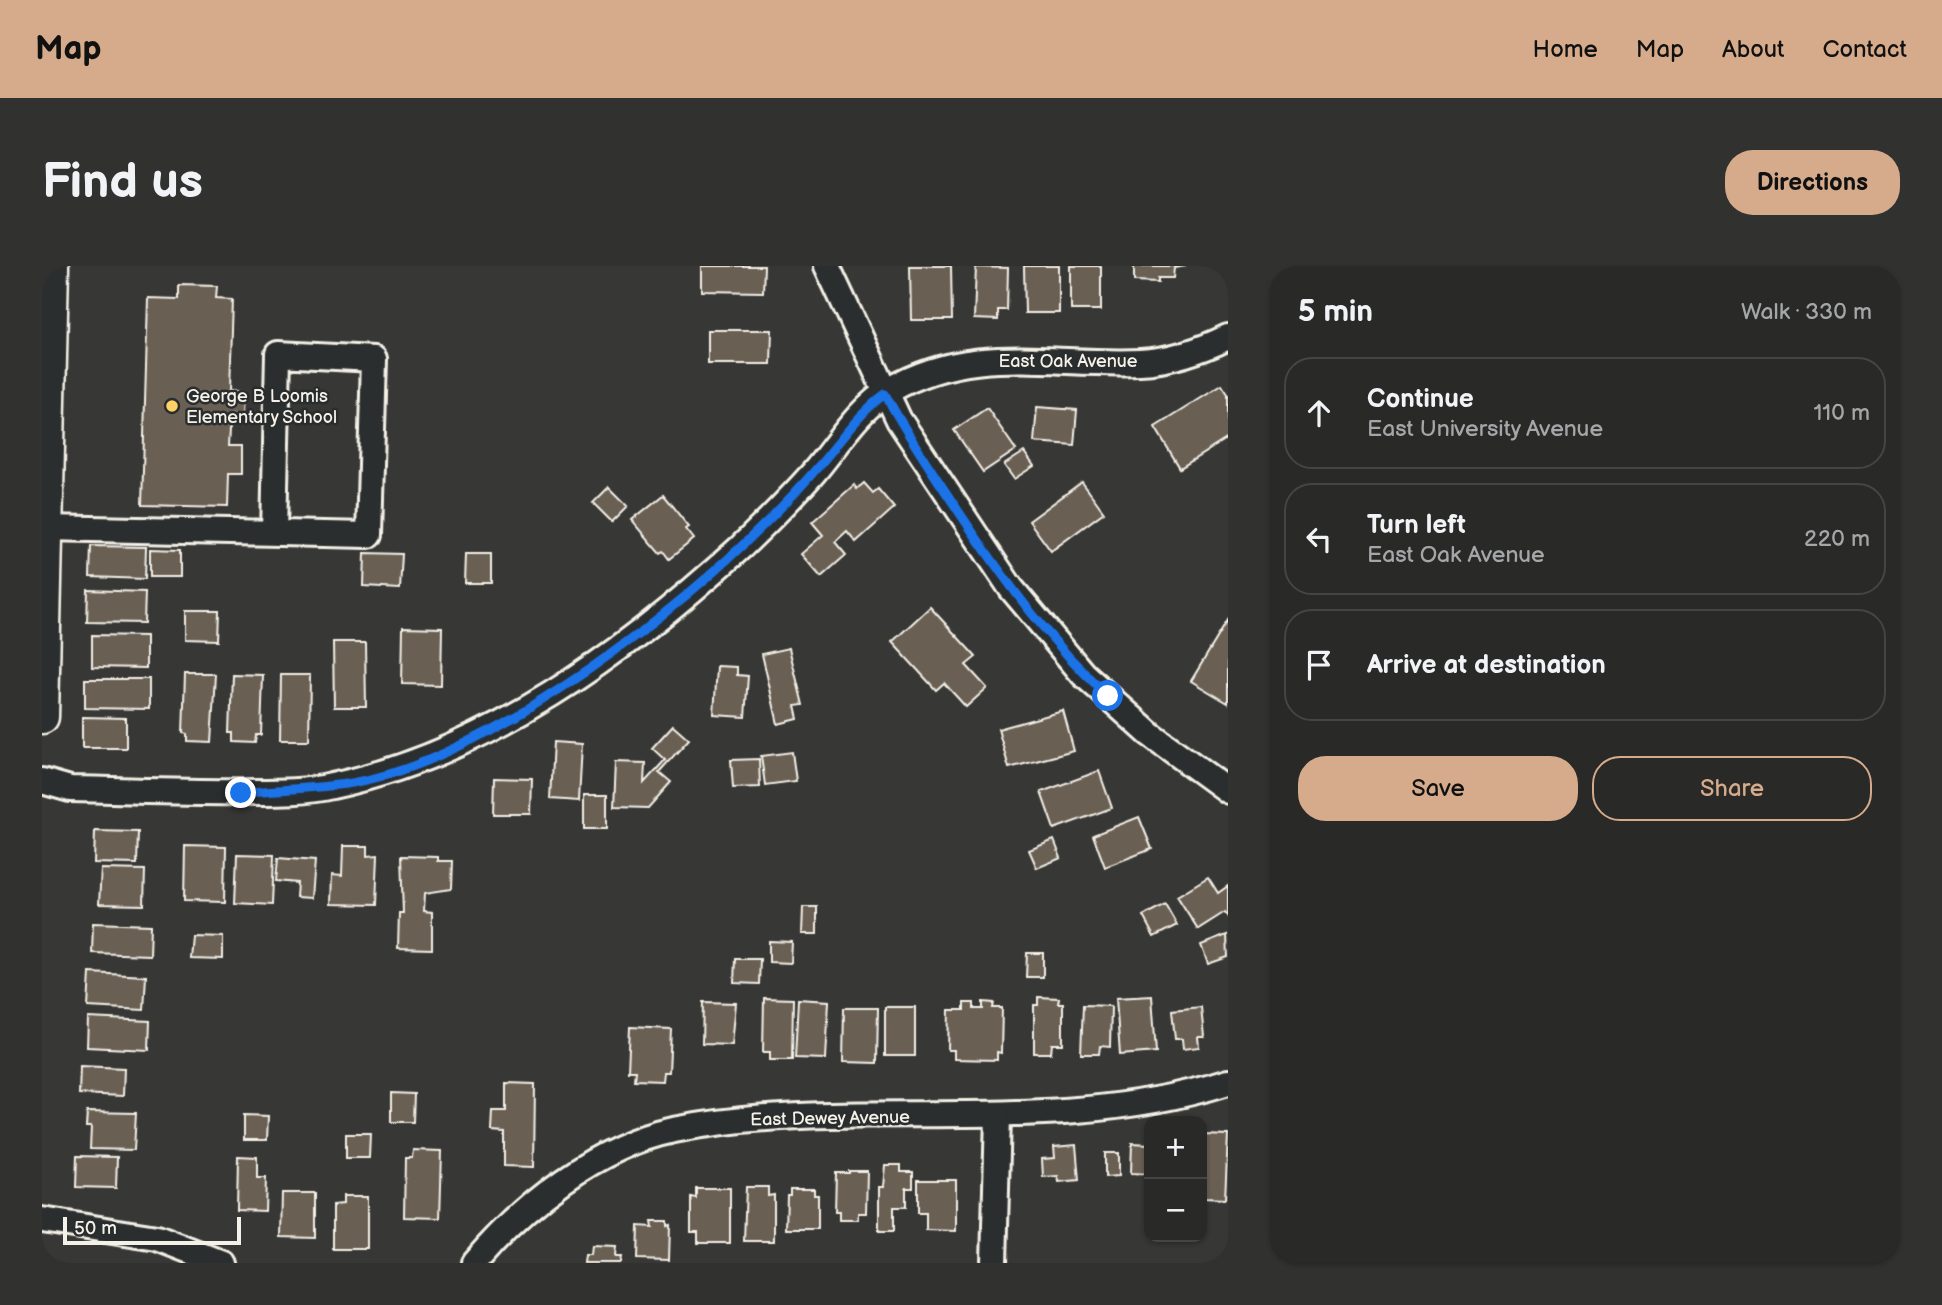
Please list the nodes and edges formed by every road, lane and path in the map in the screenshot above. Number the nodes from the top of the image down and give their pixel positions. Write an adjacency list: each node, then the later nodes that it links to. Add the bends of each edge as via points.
1 (52, 266): 5 (main road)
2 (827, 266): 4 (street)
3 (1228, 337): 4 (street, East Oak Avenue, via 1172,357 1140,362 1019,357 964,363 920,376)
4 (885, 394): 8 (street, East Oak Avenue, via 793,496 680,600 583,673 450,749 353,782 286,792 70,789); 9 (street, via 998,570 1053,640 1083,674 1150,734)
5 (46, 528): 6 (street); 7 (main road)
6 (274, 533): 6 (street, via 369,535 374,359 278,354)
7 (42, 717)
8 (42, 781)
9 (1228, 791)
10 (1228, 1082): 11 (street, East Dewey Avenue, via 1130,1104)
11 (998, 1115): 14 (street, East Dewey Avenue, via 740,1119 674,1130 610,1154 552,1188 501,1232); 15 (street)
12 (42, 1220): 13 (street, via 157,1238)
13 (220, 1263)
14 (474, 1263)
15 (995, 1263)

